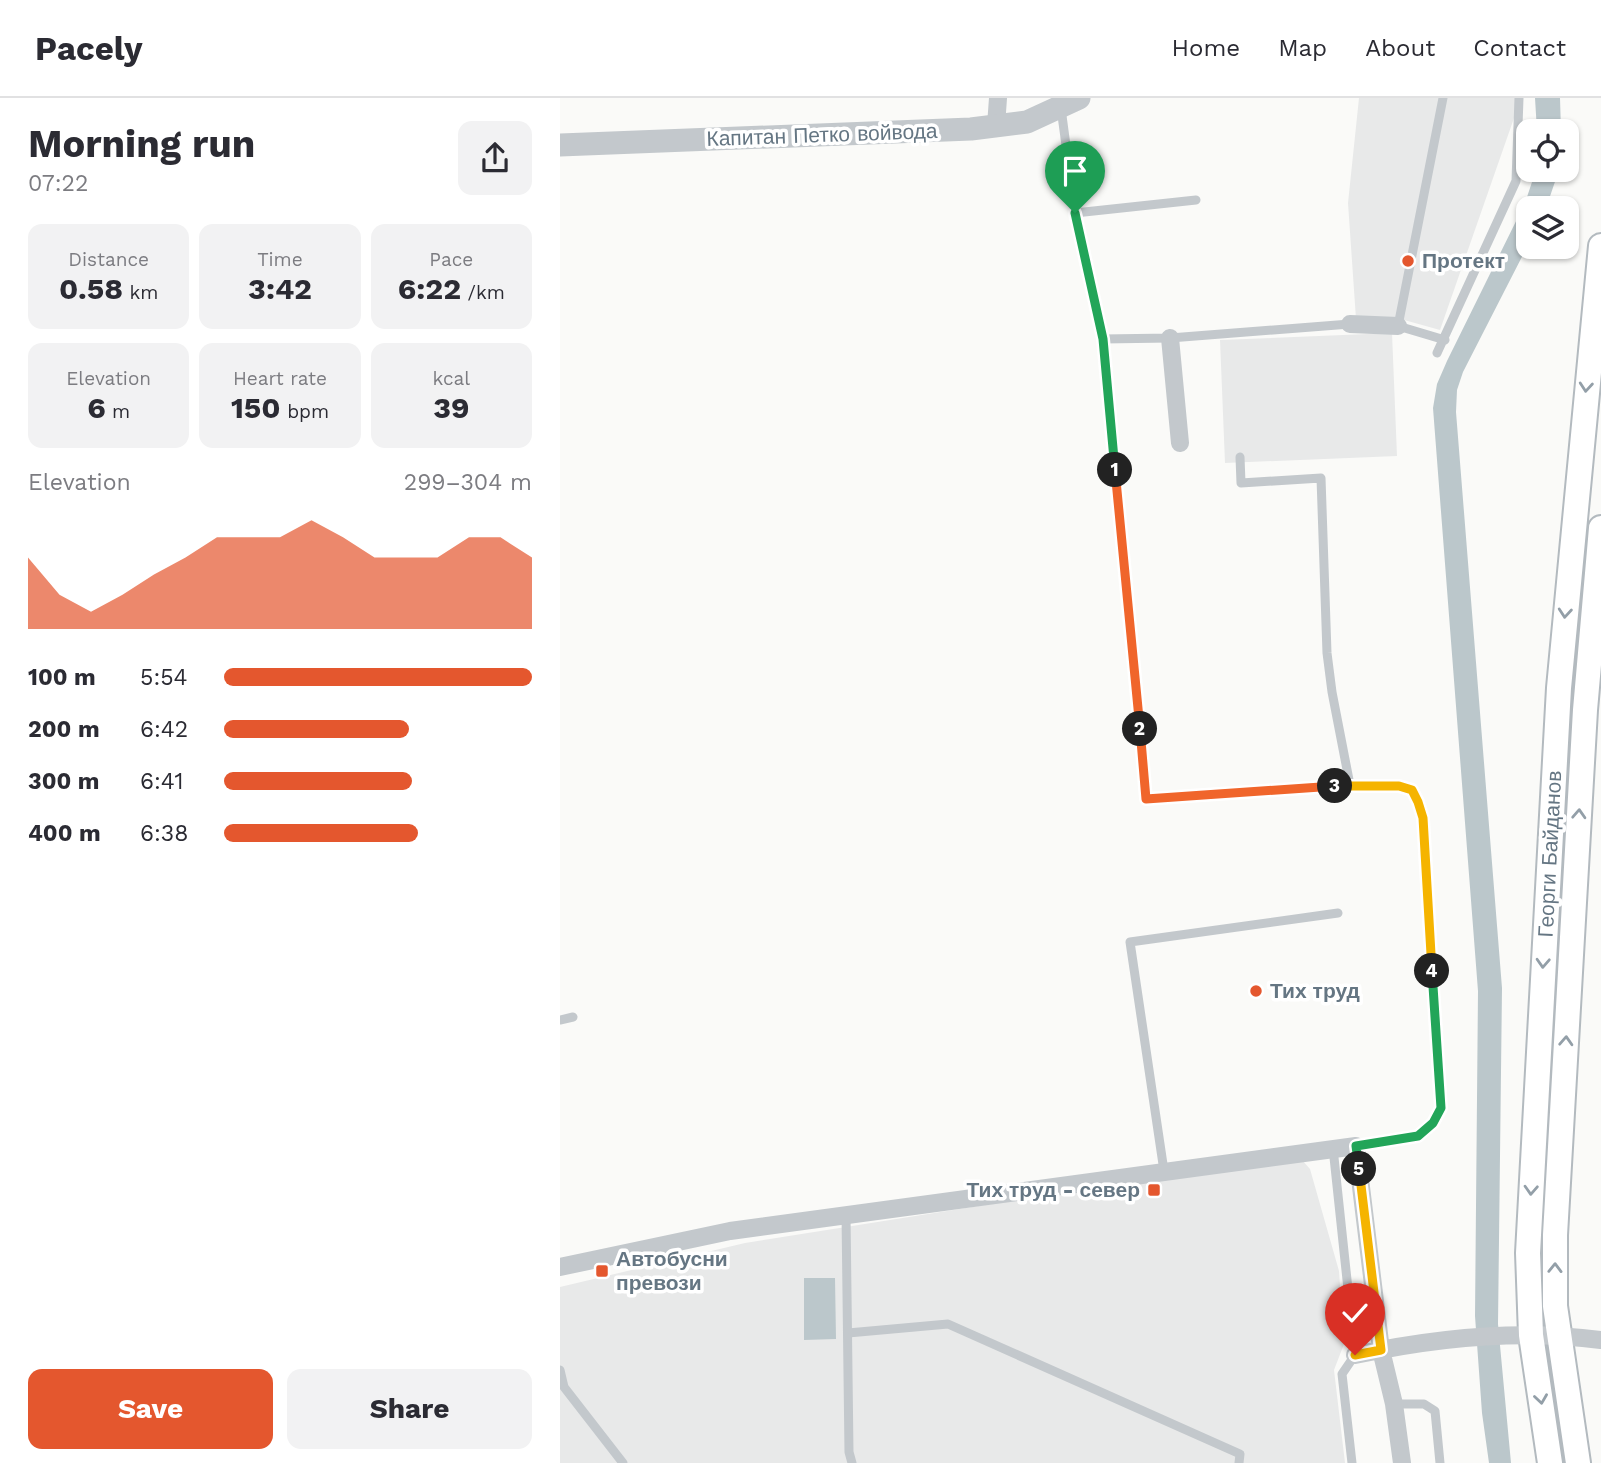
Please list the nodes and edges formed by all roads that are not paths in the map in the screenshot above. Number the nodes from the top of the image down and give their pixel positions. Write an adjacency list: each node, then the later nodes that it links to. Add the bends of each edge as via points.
1 (1443, 98): 11 (lane)
2 (1519, 98): 14 (lane, via 1516,181)
3 (998, 99): 5 (street)
4 (1070, 103): 5 (street, Капитан Петко войвода, via 1027,122); 8 (lane)
5 (996, 126): 6 (street, Капитан Петко войвода)
6 (560, 145)
7 (1196, 200): 8 (lane)
8 (1075, 213): 13 (lane)
9 (1601, 246): 29 (main road, Георги Байданов, one-way to 29, via 1559,688 1528,1241)
10 (1350, 324): 11 (street); 12 (lane)
11 (1398, 326): 14 (lane)
12 (1170, 338): 13 (lane); 16 (street)
13 (1103, 339): 19 (lane, via 1146,799)
14 (1445, 340): 15 (lane)
15 (1437, 353)
16 (1180, 443)
17 (1240, 457): 19 (lane, via 1241,483 1321,478 1327,653)
18 (1601, 528): 30 (main road, Георги Байданов, one-way to 18, via 1555,1306 1558,1192 1585,710)
19 (1350, 785): 23 (lane, via 1412,790 1423,818 1441,1108 1418,1136)
20 (1338, 913): 25 (lane, via 1130,942)
21 (573, 1017): 22 (lane)
22 (560, 1020)
23 (1356, 1146): 24 (street); 32 (street)
24 (1333, 1148): 25 (street); 33 (lane)
25 (1164, 1171): 26 (street)
26 (846, 1215): 27 (street, via 730,1231); 28 (lane)
27 (560, 1266)
28 (848, 1333): 37 (lane); 38 (lane, via 948,1325 1240,1454)
29 (1531, 1335): 30 (street); 32 (street); 42 (main road, Георги Байданов, one-way to 42)
30 (1559, 1336): 31 (street); 43 (main road, Георги Байданов)
31 (1601, 1340)
32 (1381, 1350): 33 (street); 35 (street)
33 (1355, 1355): 39 (lane, via 1342,1374)
34 (560, 1370): 36 (lane, via 564,1387)
35 (1394, 1405): 40 (street); 41 (lane, via 1424,1404 1434,1411)
36 (624, 1463)
37 (852, 1463)
38 (1239, 1463)
39 (1352, 1463)
40 (1402, 1463)
41 (1440, 1463)
42 (1550, 1463)
43 (1578, 1463)

